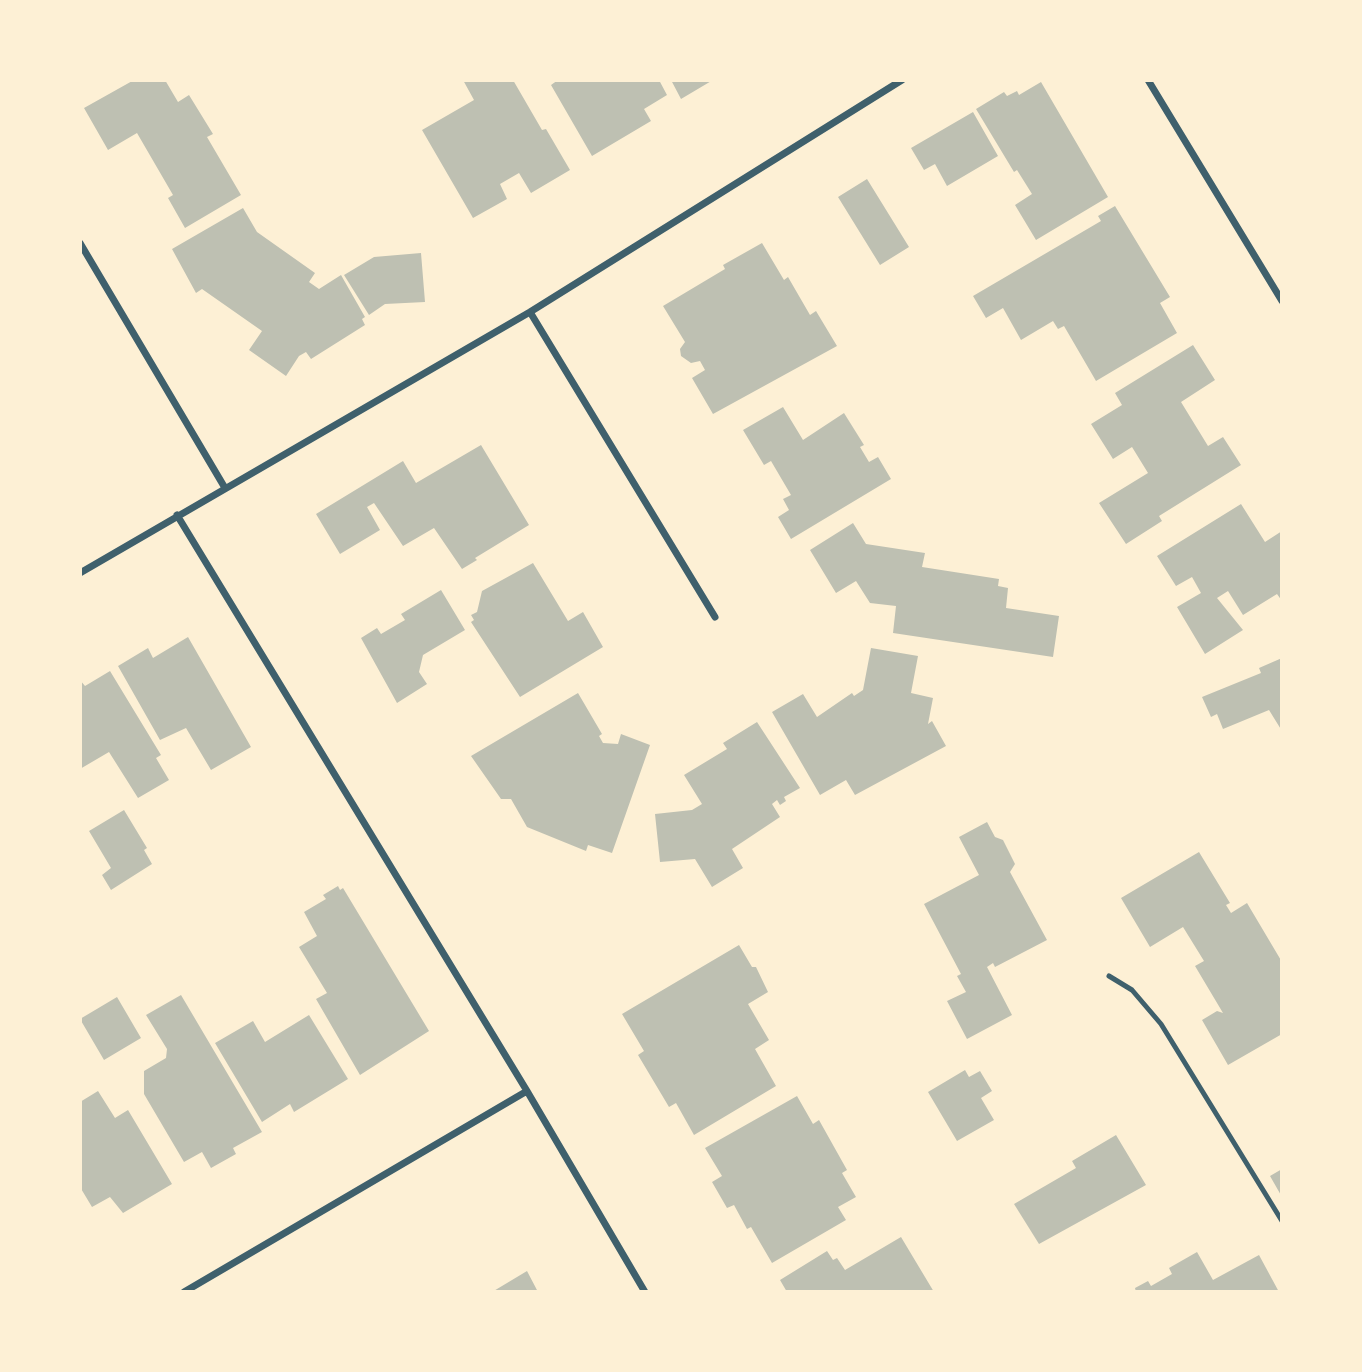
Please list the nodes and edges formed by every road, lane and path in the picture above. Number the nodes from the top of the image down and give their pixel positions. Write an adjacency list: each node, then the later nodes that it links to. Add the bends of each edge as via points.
1 (902, 80): 5 (street)
2 (1147, 80): 4 (street)
3 (80, 243): 6 (street)
4 (1282, 301)
5 (530, 312): 6 (street); 9 (street)
6 (226, 488): 7 (street)
7 (177, 515): 8 (street); 11 (street)
8 (80, 573)
9 (715, 617)
10 (1109, 975): 12 (lane, via 1132,990 1161,1024)
11 (527, 1091): 13 (street); 14 (street)
12 (1282, 1221)
13 (184, 1292)
14 (645, 1292)

